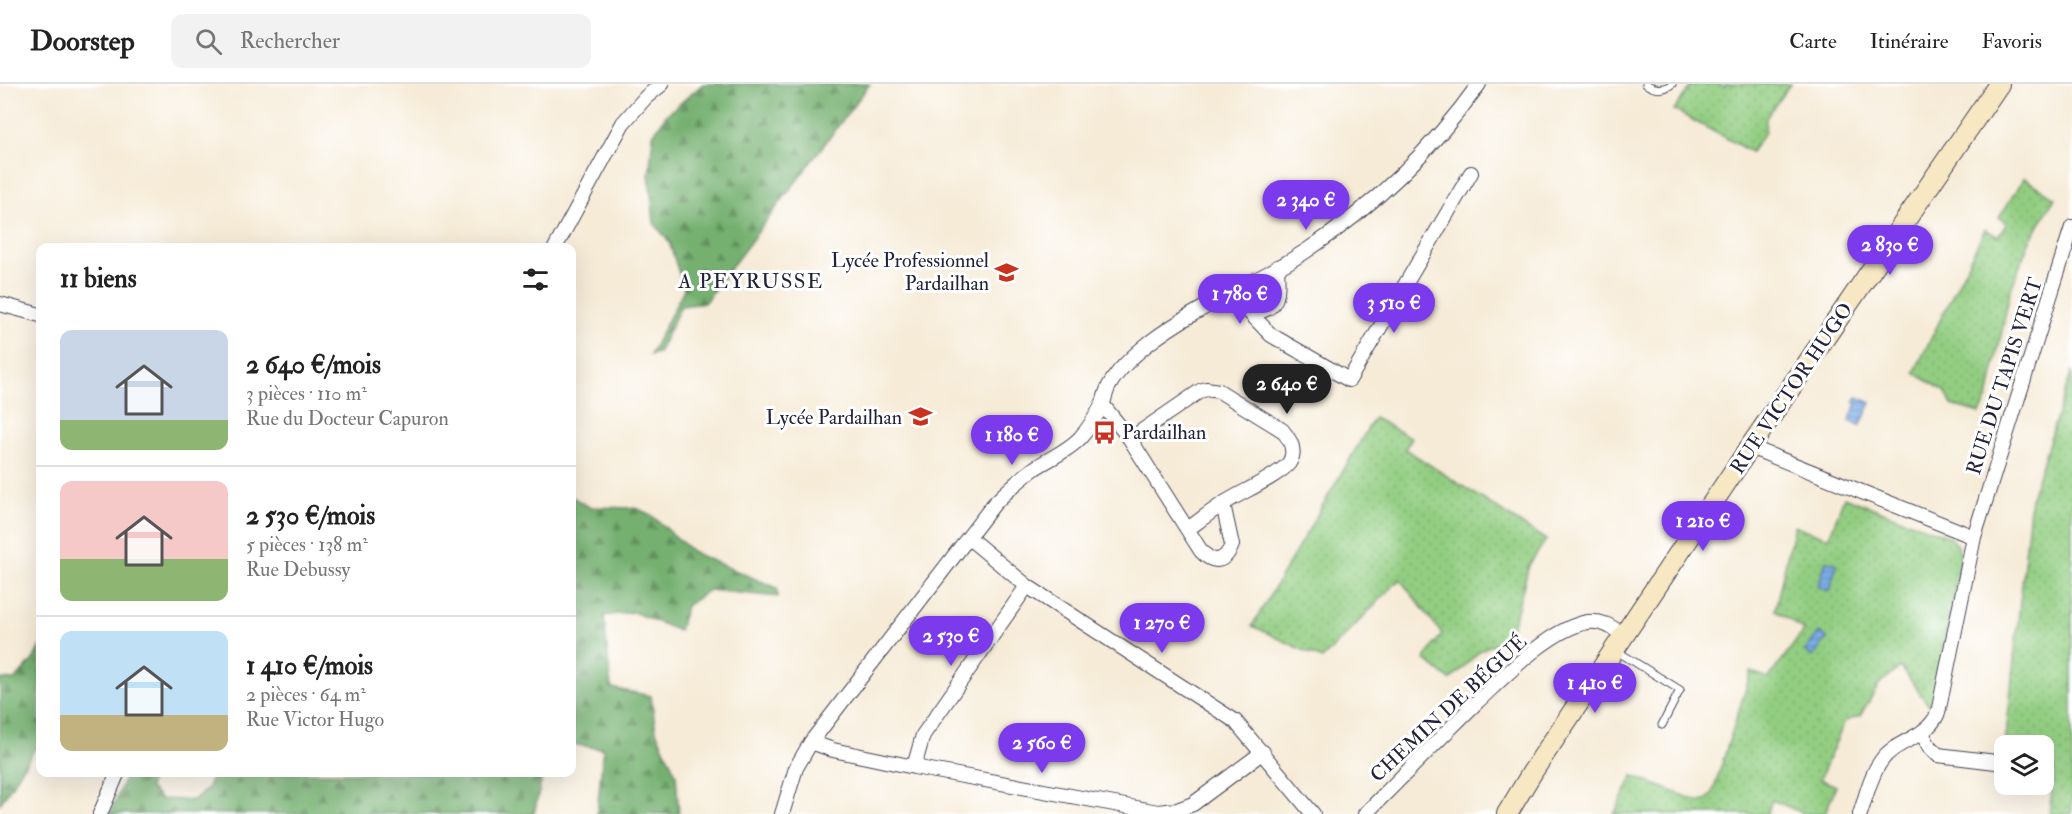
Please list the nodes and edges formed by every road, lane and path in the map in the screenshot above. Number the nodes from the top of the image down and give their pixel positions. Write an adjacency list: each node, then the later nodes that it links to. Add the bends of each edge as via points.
1 (662, 84): 8 (street, via 623,123)
2 (1479, 84): 9 (street, via 1456,115 1369,205)
3 (1646, 84): 4 (lane, via 1662,89)
4 (1672, 84)
5 (1999, 84): 16 (main road, RUE VICTOR HUGO)
6 (1471, 173): 12 (street, via 1348,380 1271,335)
7 (2072, 227): 19 (street, RUE DU TAPIS VERT)
8 (558, 243)
9 (1277, 267): 10 (street); 12 (street, via 1275,301 1261,312)
10 (1235, 293): 12 (street); 14 (street, via 1186,319 1126,363 1108,386)
11 (0, 304): 13 (street)
12 (1249, 312)
13 (36, 314)
14 (1102, 404): 15 (street); 20 (street, via 1078,440 1011,488)
15 (1130, 439): 17 (street, via 1206,389 1219,391 1282,430 1292,446 1288,464); 18 (street)
16 (1750, 447): 19 (street); 22 (main road, RUE VICTOR HUGO)
17 (1223, 504): 18 (street); 18 (street, via 1232,545 1220,560 1208,558)
18 (1188, 529)
19 (1974, 537): 24 (street, RUE DU TAPIS VERT, via 1938,713)
20 (969, 538): 21 (street); 25 (street)
21 (1027, 586): 26 (street, via 1221,711); 28 (street, via 923,735)
22 (1620, 643): 23 (lane, via 1680,690); 33 (street, CHEMIN DE BÉGUÉ, via 1601,621 1563,631 1511,670); 34 (main road, RUE VICTOR HUGO)
23 (1662, 725)
24 (1922, 733): 27 (street, via 1938,755); 35 (street, via 1881,760)
25 (811, 742): 28 (street); 31 (street, via 796,768)
26 (1263, 752): 28 (street, via 1193,804 1158,812); 32 (street)
27 (1994, 762)
28 (914, 767)
29 (115, 777): 30 (street)
30 (100, 814)
31 (782, 814)
32 (1313, 814)
33 (1365, 814)
34 (1507, 814)
35 (1860, 814)

